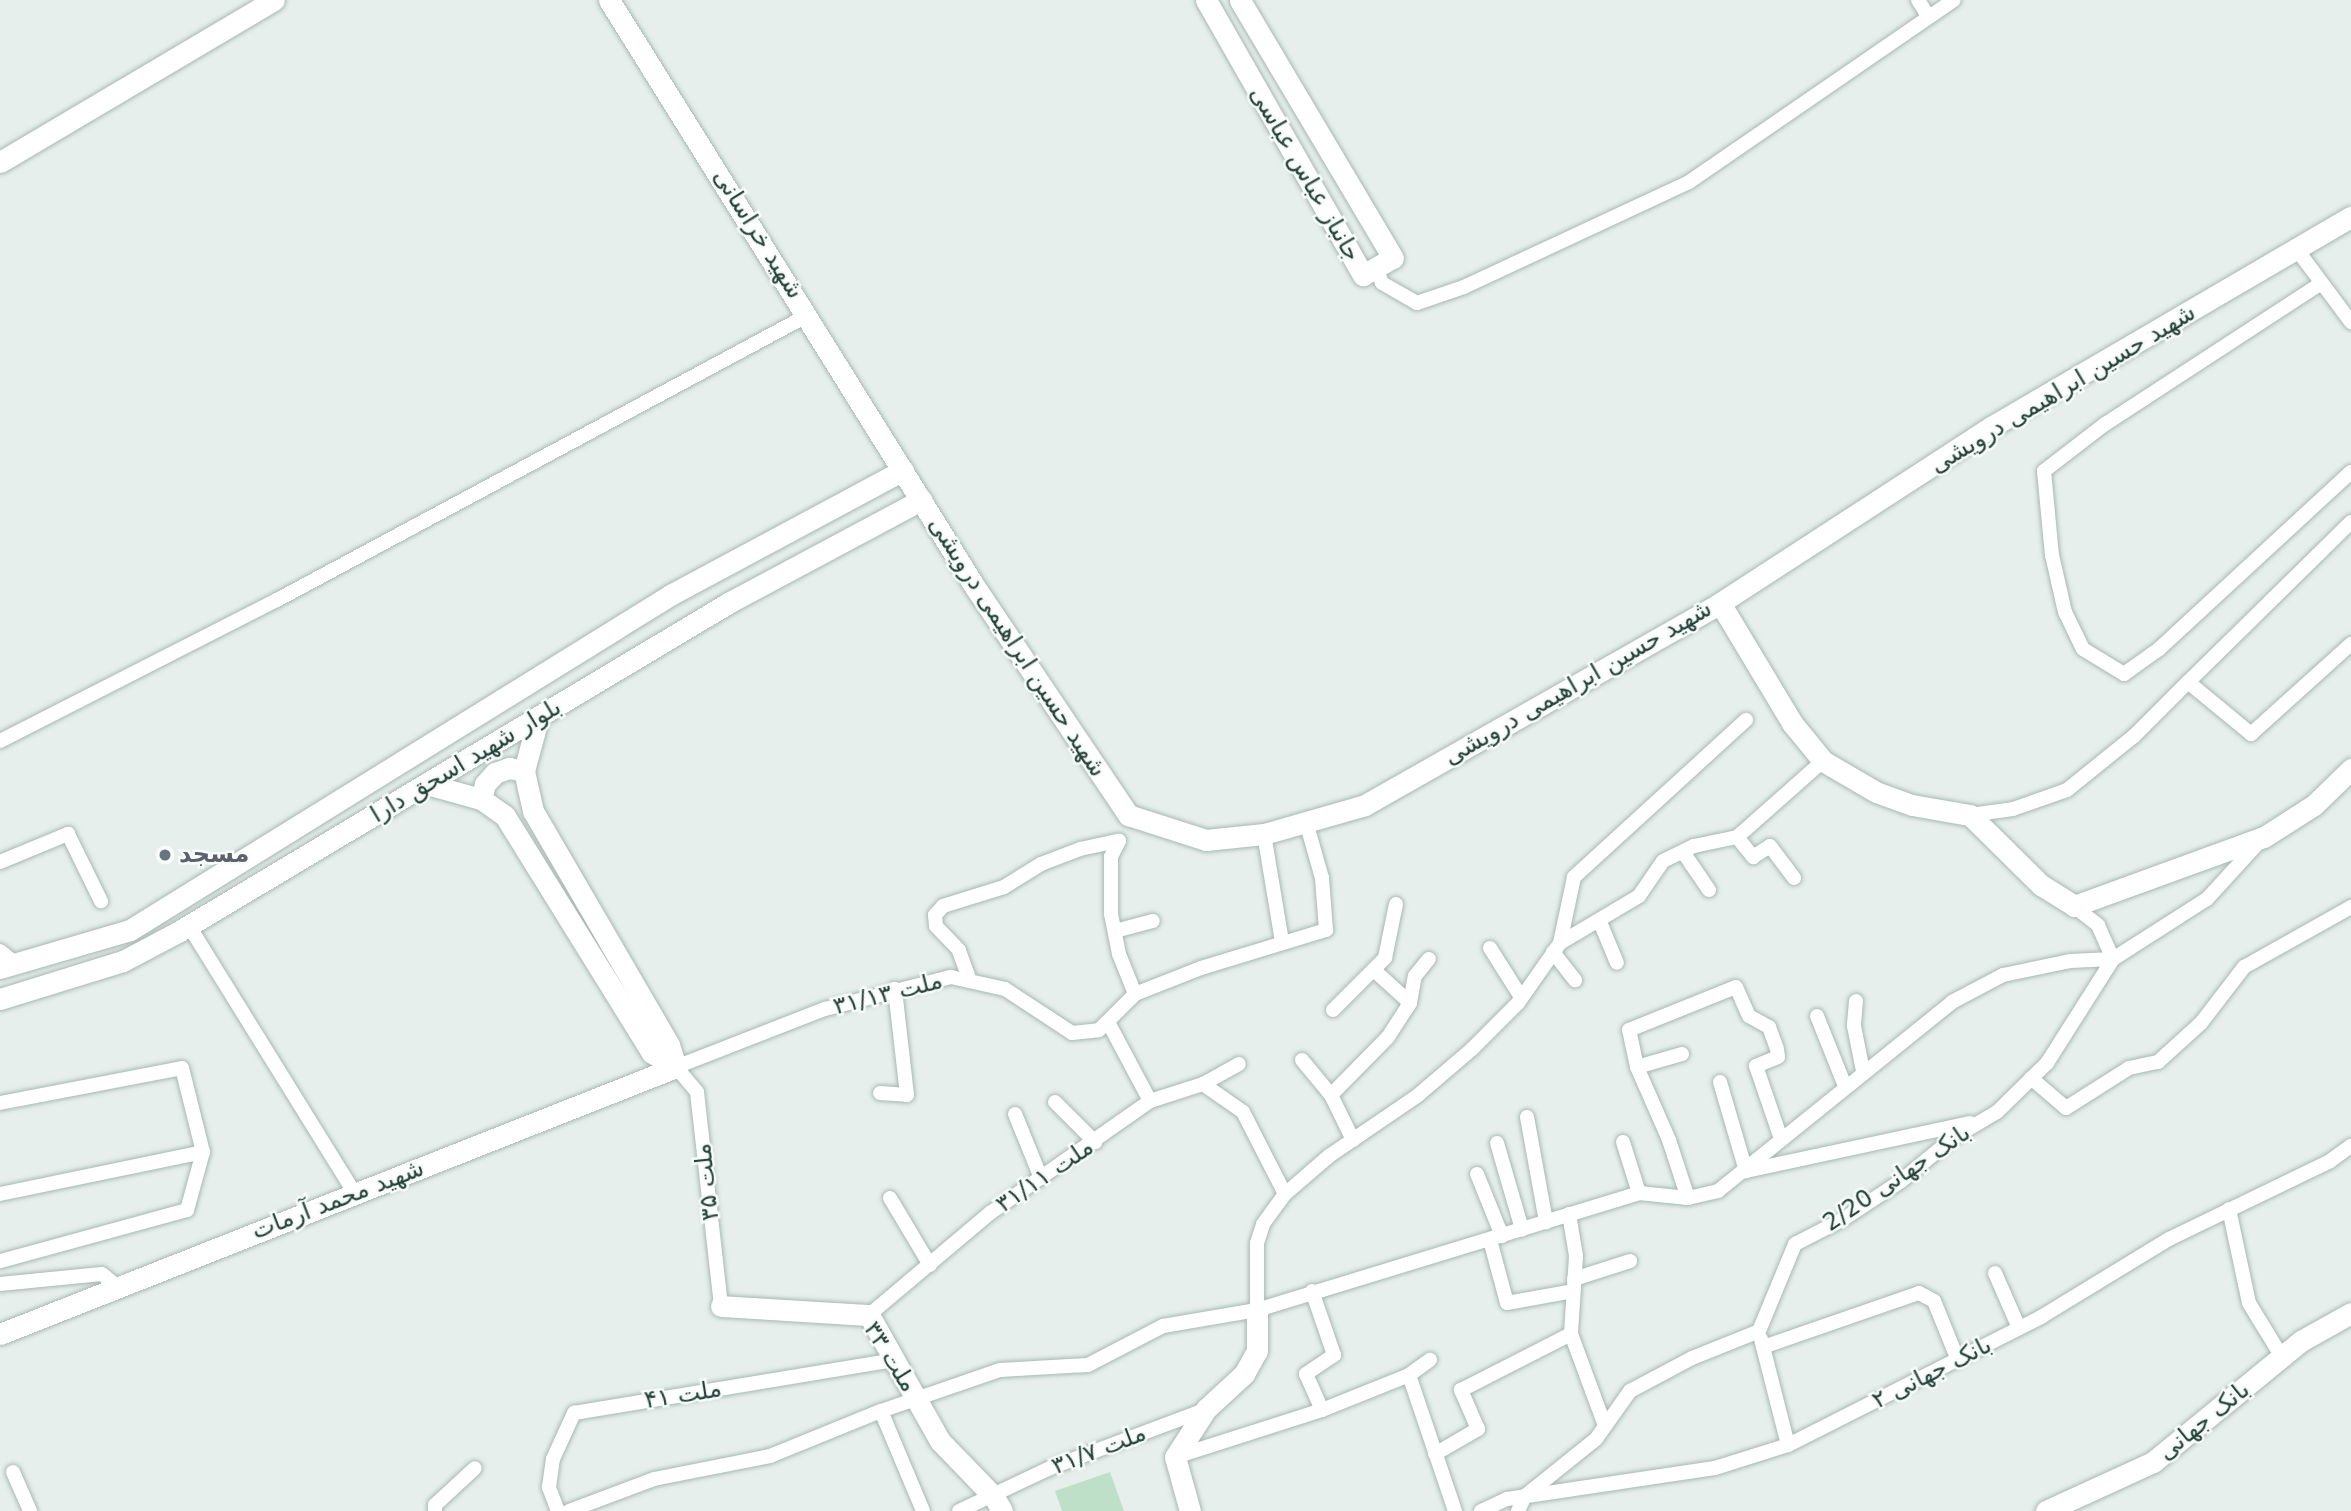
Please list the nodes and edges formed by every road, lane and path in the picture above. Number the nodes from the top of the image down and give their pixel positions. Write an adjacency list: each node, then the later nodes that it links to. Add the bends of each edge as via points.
1 (274, 0): 10 (street)
2 (609, 0): 15 (street, شهید خراسانی)
3 (1206, 0): 9 (street, جانباز عباس عباسی)
4 (1240, 0): 8 (street, جانباز عباس عباسی)
5 (1918, 0): 7 (street)
6 (1954, 0): 7 (street)
7 (1928, 16): 13 (street, via 1689,182 1464,287 1417,303 1382,283)
8 (1296, 95): 9 (street); 13 (street, جانباز عباس عباسی, via 1393,258)
9 (1269, 111): 13 (street, جانباز عباس عباسی, via 1363,275)
10 (0, 162)
11 (2351, 217): 12 (street, شهید حسین ابراهیمی درویشی)
12 (2298, 251): 14 (street); 21 (street, شهید حسین ابراهیمی درویشی, via 1991,427)
13 (1376, 268)
14 (2320, 284): 16 (street); 18 (street, via 2105,424 2044,471 2052,555 2065,612 2083,649 2124,674 2159,649)
15 (808, 315): 17 (street, شهید خراسانی); 26 (street, via 277,600)
16 (2351, 322)
17 (904, 470): 19 (street, شهید حسین ابراهیمی درویشی); 54 (street, بلوار شهید اسحق دارا, via 672,594 130,930)
18 (2351, 472)
19 (921, 500): 24 (street, بلوار شهید اسحق دارا, via 730,602); 34 (street, شهید حسین ابراهیمی درویشی, via 1128,815 1206,840)
20 (2351, 522): 23 (street)
21 (1720, 603): 27 (street, via 1792,723); 33 (street, شهید حسین ابراهیمی درویشی, via 1365,805)
22 (2351, 643): 23 (street, via 2251,734)
23 (2188, 682): 32 (street, via 2134,736 2067,790 2014,809)
24 (538, 719): 29 (street); 30 (street, بلوار شهید اسحق دارا)
25 (1746, 720): 51 (street, via 1574,877)
26 (0, 741)
27 (1823, 761): 32 (street, via 1876,792 1912,805); 35 (street)
28 (2351, 769): 36 (street, via 2314,805)
29 (525, 778): 31 (street, via 499,778); 71 (street, via 533,811 669,1045)
30 (430, 785): 31 (street); 47 (street, بلوار شهید اسحق دارا)
31 (485, 800): 71 (street, via 505,816 652,1053)
32 (1970, 815): 43 (street, via 2041,885)
33 (1306, 822): 34 (street, شهید حسین ابراهیمی درویشی); 49 (street, ملت ۳۱/۱۳, via 1322,878 1326,930)
34 (1264, 834): 49 (street)
35 (1737, 837): 37 (street); 39 (street, via 1753,858 1770,846)
36 (2264, 837): 43 (street); 53 (street, بانک جهانی 2/20, via 2207,899)
37 (1683, 852): 40 (street); 46 (street, via 1663,861 1639,896)
38 (0, 862): 41 (street, via 68,834)
39 (1794, 878)
40 (1709, 890)
41 (100, 901)
42 (1396, 904): 56 (street, via 1385,958)
43 (2074, 906): 53 (street, via 2098,925)
44 (2351, 907): 74 (street, via 2245,967 2202,1023 2158,1062 2129,1068 2066,1108)
45 (1153, 921): 48 (street)
46 (1600, 922): 51 (street); 55 (street)
47 (188, 926): 62 (street, بلوار شهید اسحق دارا, via 123,961); 98 (street)
48 (1115, 931): 58 (street, via 1111,857 1119,841 1080,849 1041,864 1004,887 943,906 935,915 936,926 959,950); 60 (street)
49 (1282, 941): 60 (street, ملت ۳۱/۱۳)
50 (1490, 948): 61 (street)
51 (1556, 948): 57 (street); 61 (street)
52 (1429, 959): 64 (street, via 1415,976)
53 (2112, 959): 73 (street, via 2070,961 2003,975 1952,1002); 74 (street, بانک جهانی 2/20, via 2047,1063)
54 (5, 961)
55 (1617, 963)
56 (1375, 971): 64 (street); 65 (street)
57 (1575, 980)
58 (970, 981): 59 (street, ملت ۳۱/۱۳, via 951,977); 67 (street, ملت ۳۱/۱۳, via 1005,989 1072,1033 1099,1030)
59 (895, 989): 71 (street, ملت ۳۱/۱۳, via 825,1009); 78 (street, via 906,1095)
60 (1135, 994): 67 (street, ملت ۳۱/۱۳)
61 (1521, 997): 87 (street, via 1472,1049 1417,1096)
62 (0, 999)
63 (1856, 1001): 73 (street, via 1854,1026)
64 (1410, 1003): 79 (street, via 1388,1037)
65 (1333, 1010)
66 (1818, 1016): 77 (street)
67 (1108, 1022): 80 (street)
68 (1682, 1054): 72 (street)
69 (1303, 1059): 79 (street)
70 (1238, 1064): 76 (street, ملت ۳۱/۱۱)
71 (676, 1067): 98 (street, شهید محمد آرمات); 115 (street, ملت ۳۵, via 697,1092)
72 (1637, 1067): 86 (street, via 1629,1030 1736,987 1749,1016 1769,1027 1777,1049 1778,1057 1756,1066); 101 (street)
73 (1863, 1071): 77 (street)
74 (2031, 1079): 85 (street, بانک جهانی 2/20)
75 (1720, 1082): 93 (street)
76 (1203, 1084): 80 (street, ملت ۳۱/۱۱); 99 (street, via 1243,1112)
77 (1844, 1086): 86 (street)
78 (880, 1093)
79 (1331, 1095): 87 (street)
80 (1150, 1101): 88 (street, ملت ۳۱/۱۱)
81 (1055, 1102): 88 (street)
82 (0, 1103): 92 (street, via 182,1068)
83 (1014, 1115): 95 (street)
84 (1527, 1117): 104 (street)
85 (1982, 1121): 93 (street); 120 (street, بانک جهانی 2/20, via 1891,1188 1795,1244)
86 (1782, 1139): 93 (street)
87 (1353, 1140): 99 (street)
88 (1095, 1142): 95 (street, ملت ۳۱/۱۱)
89 (1623, 1142): 96 (street)
90 (1497, 1143): 105 (street)
91 (2351, 1146): 102 (street, بانک جهانی ۲, via 2330,1161)
92 (203, 1152): 97 (street); 107 (street, via 187,1210)
93 (1746, 1171): 101 (street, via 1718,1191)
94 (1477, 1174): 106 (street)
95 (1041, 1178): 109 (street, ملت ۳۱/۱۱)
96 (1639, 1193): 101 (street); 103 (street)
97 (0, 1194)
98 (355, 1194): 113 (street, شهید محمد آرمات)
99 (1285, 1194): 116 (street, via 1263,1224 1257,1243)
100 (890, 1198): 109 (street)
101 (1688, 1198)
102 (2230, 1209): 119 (street, بانک جهانی ۲, via 2169,1239); 124 (street, via 2249,1303)
103 (1569, 1214): 104 (street); 112 (street, via 1576,1255)
104 (1546, 1222): 105 (street)
105 (1522, 1230): 106 (street)
106 (1496, 1238): 112 (street, via 1507,1303); 114 (street)
107 (0, 1261)
108 (1630, 1261): 112 (street)
109 (930, 1265): 118 (street, ملت ۳۱/۱۱)
110 (1995, 1273): 119 (street)
111 (0, 1284): 113 (street, via 102,1275)
112 (1574, 1285): 122 (street)
113 (118, 1287): 121 (street, شهید محمد آرمات)
114 (1312, 1291): 116 (street); 131 (street, via 1334,1355 1307,1374)
115 (721, 1306): 118 (street, ملت ۳۳)
116 (1257, 1310): 129 (street, via 1163,1326 1088,1366 1000,1370); 130 (street, via 1257,1351 1244,1374)
117 (2351, 1313): 124 (street, بانک جهانی)
118 (869, 1315): 125 (street, ملت ۳۳)
119 (2019, 1328): 127 (street, بانک جهانی ۲)
120 (1759, 1331): 123 (street); 133 (street, via 1692,1358 1630,1391)
121 (0, 1334)
122 (1571, 1334): 133 (street); 135 (street, via 1461,1390 1478,1429)
123 (1763, 1347): 127 (street, via 1919,1293 1934,1301); 134 (street)
124 (2282, 1357): 151 (street, بانک جهانی, via 2153,1462)
125 (894, 1360): 129 (street, ملت ۳۳); 143 (street, ملت ۴۱, via 574,1413 553,1459 549,1487)
126 (1430, 1360): 128 (street)
127 (1958, 1360): 134 (street, بانک جهانی ۲)
128 (1409, 1375): 131 (street); 135 (street)
129 (917, 1399): 132 (street); 140 (street, ملت ۳۳, via 940,1441)
130 (1206, 1409): 136 (street); 140 (street, ملت ۳۱/۷, via 1050,1468)
131 (1322, 1410): 136 (street)
132 (881, 1411): 144 (street, via 770,1456 654,1479); 145 (street)
133 (1605, 1426): 139 (street, via 1596,1439)
134 (1788, 1445): 139 (street, بانک جهانی ۲, via 1715,1468)
135 (1435, 1454): 148 (street)
136 (1175, 1457): 147 (street)
137 (475, 1468): 142 (street, via 435,1505)
138 (13, 1472): 141 (street)
139 (1525, 1496): 149 (street, بانک جهانی ۲); 150 (street)
140 (998, 1504): 146 (street, ملت ۳۱/۷)
141 (30, 1511)
142 (435, 1511)
143 (558, 1511)
144 (569, 1511)
145 (923, 1511)
146 (959, 1511)
147 (1190, 1511)
148 (1455, 1511)
149 (1480, 1511)
150 (1518, 1511)
151 (2046, 1511)

